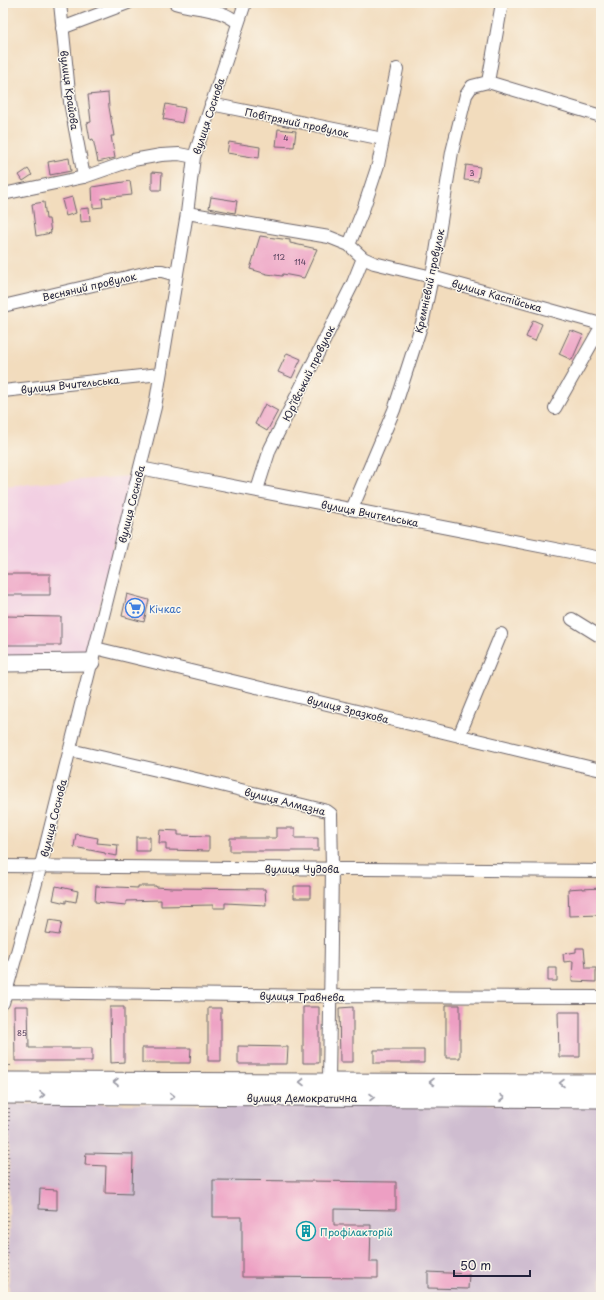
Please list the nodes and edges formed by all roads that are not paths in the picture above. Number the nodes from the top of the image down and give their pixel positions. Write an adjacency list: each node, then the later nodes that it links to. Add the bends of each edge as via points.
1 (60, 3): 7 (street, вулиця Крайова)
2 (128, 3): 7 (street)
3 (175, 3): 6 (street, via 220,12)
4 (245, 3): 6 (street, вулиця Соснова)
5 (502, 3): 9 (street)
6 (238, 23): 10 (street, вулиця Соснова)
7 (62, 28): 14 (street, вулиця Крайова, via 70,102)
8 (397, 69): 12 (street)
9 (488, 82): 11 (street); 20 (street, Кремнієвий провулок, via 472,86 466,95 452,152)
10 (211, 104): 12 (street, Повітряний провулок); 13 (street, вулиця Соснова)
11 (601, 116)
12 (383, 139): 17 (street, via 372,185)
13 (194, 157): 14 (street, via 179,154 133,160); 16 (street, вулиця Соснова)
14 (84, 177): 15 (street)
15 (3, 194)
16 (187, 213): 17 (street, вулиця Каспійська, via 329,237); 19 (street, вулиця Соснова)
17 (349, 245): 18 (street, вулиця Каспійська)
18 (363, 258): 20 (street, вулиця Каспійська); 27 (street, Юр’ївський провулок, via 270,449)
19 (176, 275): 21 (street, Весняний провулок, via 153,271); 23 (street, вулиця Соснова)
20 (432, 277): 22 (street, вулиця Каспійська); 28 (street, Кремнієвий провулок, via 423,320 401,391)
21 (3, 306)
22 (601, 326): 25 (street)
23 (160, 374): 24 (street, вулиця Вчительська); 26 (street, вулиця Соснова)
24 (3, 391)
25 (555, 408)
26 (140, 468): 27 (street, вулиця Вчительська); 33 (street, вулиця Соснова)
27 (257, 490): 28 (street, вулиця Вчительська)
28 (352, 509): 29 (street, вулиця Вчительська)
29 (601, 558)
30 (572, 619): 32 (street)
31 (501, 634): 35 (street)
32 (601, 637)
33 (93, 655): 34 (street, вулиця Зразкова); 35 (street, вулиця Зразкова); 36 (street, вулиця Соснова)
34 (3, 663)
35 (459, 736): 37 (street, вулиця Зразкова)
36 (70, 750): 39 (street, вулиця Соснова); 40 (street, вулиця Алмазна, via 330,812)
37 (601, 770)
38 (3, 866): 39 (street, вулиця Чудова)
39 (41, 866): 40 (street, вулиця Чудова); 42 (street, вулиця Соснова)
40 (332, 868): 41 (street, вулиця Чудова); 43 (street, вулиця Алмазна)
41 (601, 871)
42 (4, 995): 43 (street, вулиця Травнева)
43 (330, 996): 44 (street, вулиця Травнева); 45 (street, вулиця Алмазна)
44 (601, 997)
45 (329, 1082): 46 (street, вулиця Демократична, one-way to 45); 47 (street, вулиця Демократична, one-way to 47)
46 (601, 1083)
47 (6, 1088): 48 (street, вулиця Демократична, one-way to 48)
48 (601, 1099)

